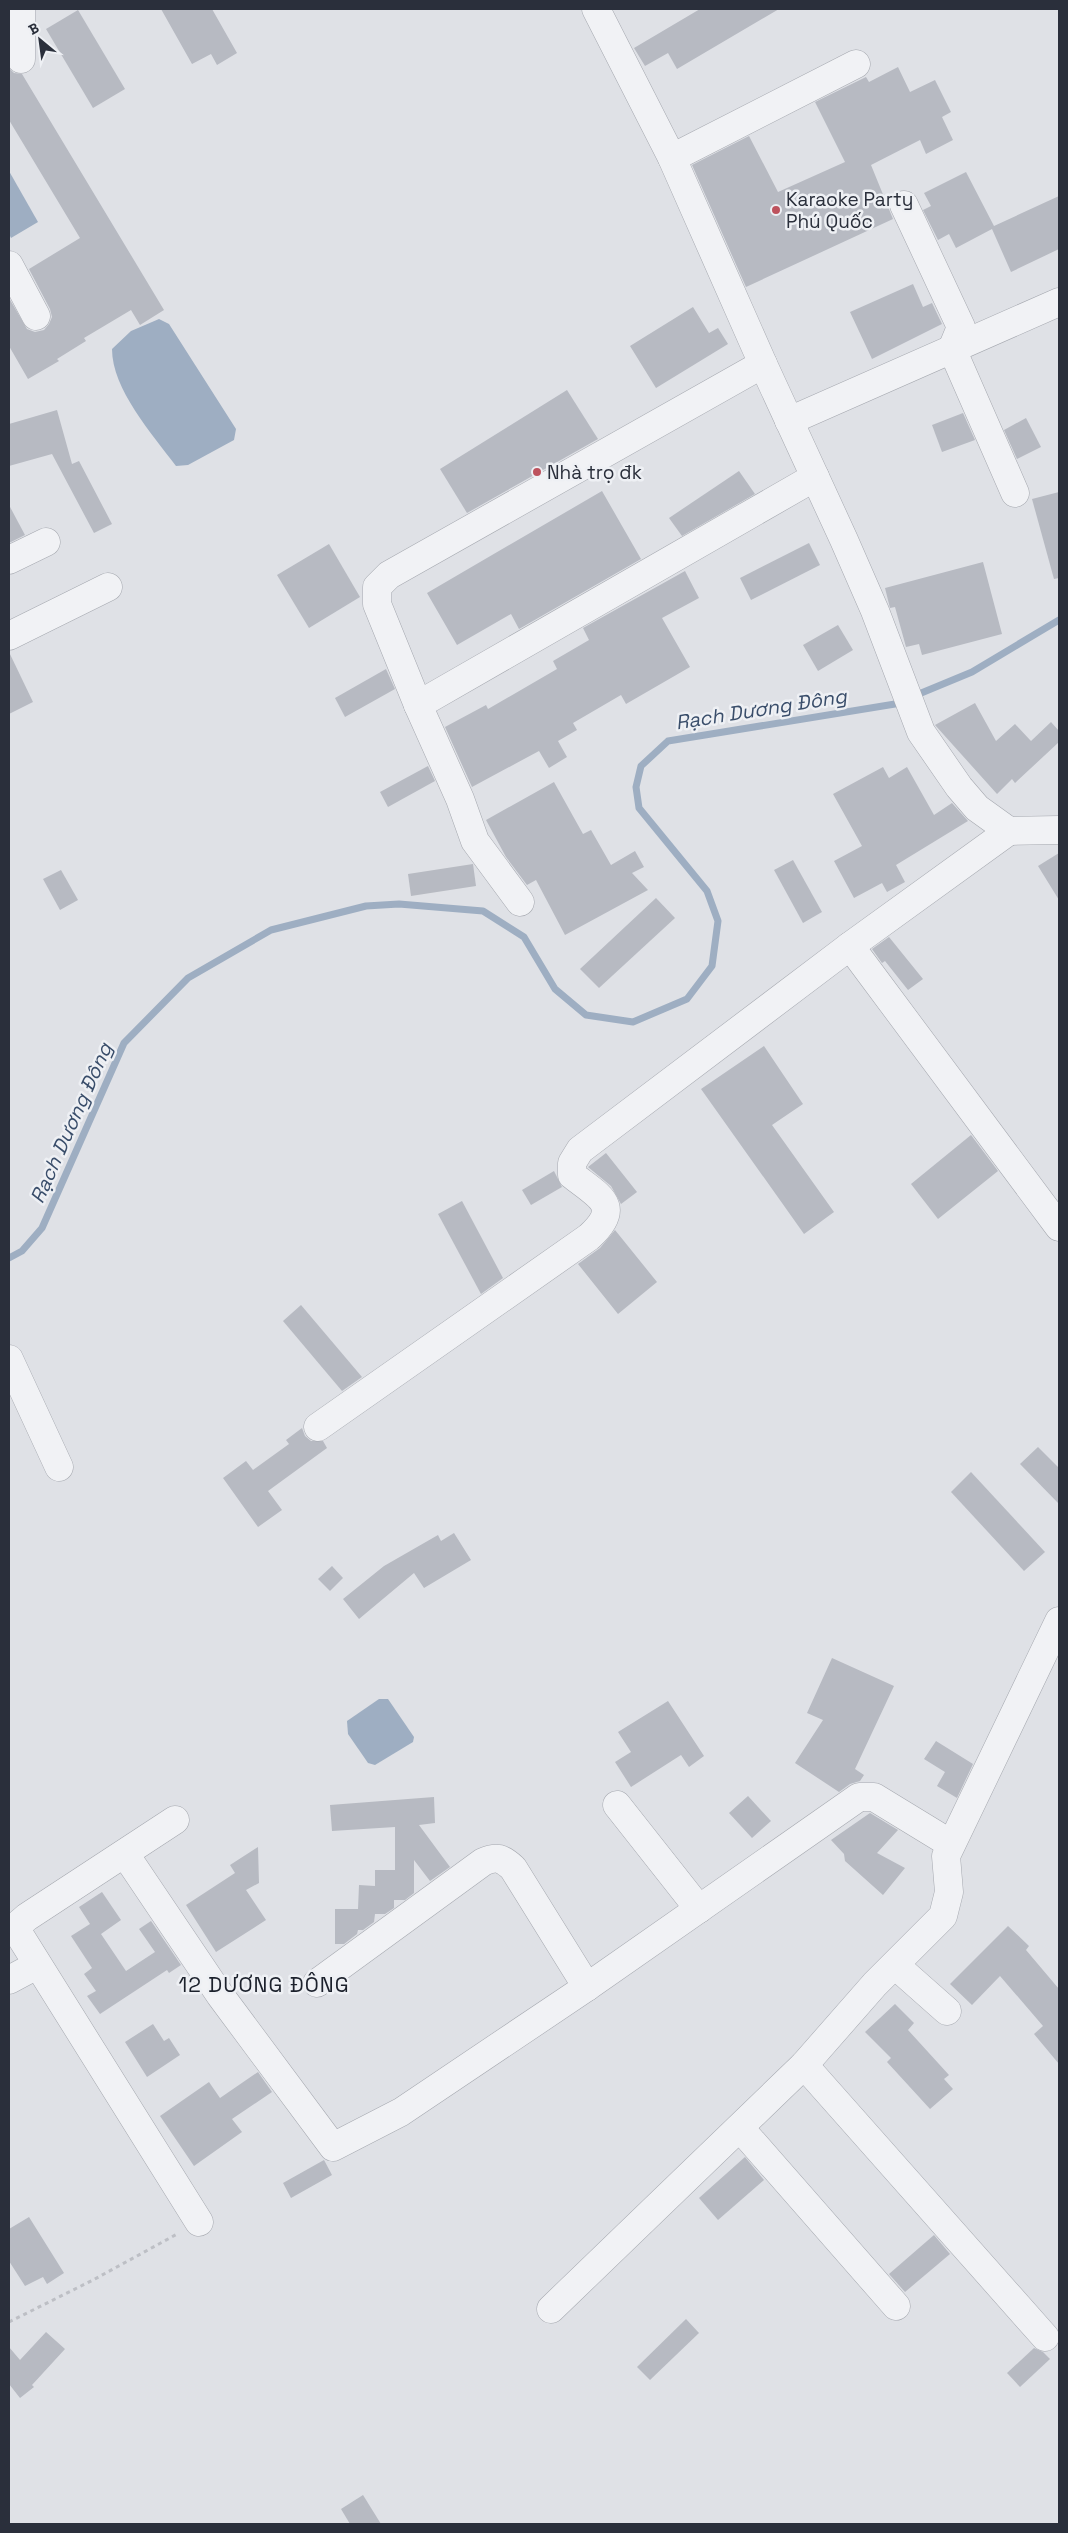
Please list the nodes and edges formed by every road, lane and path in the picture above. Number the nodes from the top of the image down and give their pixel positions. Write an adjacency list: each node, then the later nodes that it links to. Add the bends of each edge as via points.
1 (21, 9): 3 (street)
2 (596, 9): 5 (street)
3 (21, 59)
4 (856, 64): 5 (street)
5 (672, 158): 11 (street)
6 (904, 205): 10 (street, via 961,327)
7 (9, 265): 9 (street)
8 (1059, 302): 10 (street)
9 (36, 316)
10 (952, 349): 12 (street); 14 (street)
11 (763, 364): 12 (street); 19 (street, via 389,575 376,587 377,604)
12 (789, 421): 13 (street)
13 (814, 477): 19 (street); 21 (street, via 876,611 921,732 977,808)
14 (1015, 493)
15 (46, 542): 16 (street)
16 (9, 560)
17 (108, 587): 18 (street)
18 (9, 636)
19 (418, 705): 22 (street, via 475,841)
20 (1059, 830): 21 (street)
21 (1009, 831): 23 (street)
22 (520, 902)
23 (850, 946): 24 (street); 26 (street, via 580,1150 572,1163 572,1176 601,1197 607,1206 607,1216 596,1231)
24 (1059, 1227)
25 (9, 1359): 27 (street)
26 (318, 1427)
27 (58, 1467)
28 (1059, 1621): 31 (street)
29 (617, 1805): 33 (street)
30 (175, 1820): 32 (street)
31 (951, 1844): 33 (street, via 874,1796 859,1797); 35 (street, via 946,1856 949,1892 943,1916)
32 (125, 1854): 34 (street, via 20,1923 17,1931); 38 (street, via 220,1995 332,2147 400,2112)
33 (700, 1909): 38 (street)
34 (37, 1964): 36 (street); 42 (street)
35 (895, 1966): 39 (street); 40 (street, via 875,1984)
36 (9, 1980)
37 (317, 1983): 38 (street, via 483,1862 503,1858 513,1868)
38 (587, 1987)
39 (947, 2012)
40 (804, 2065): 41 (street); 46 (street)
41 (740, 2128): 43 (street); 44 (street)
42 (199, 2222): 45 (path)
43 (896, 2306)
44 (551, 2309)
45 (9, 2322)
46 (1045, 2336)

